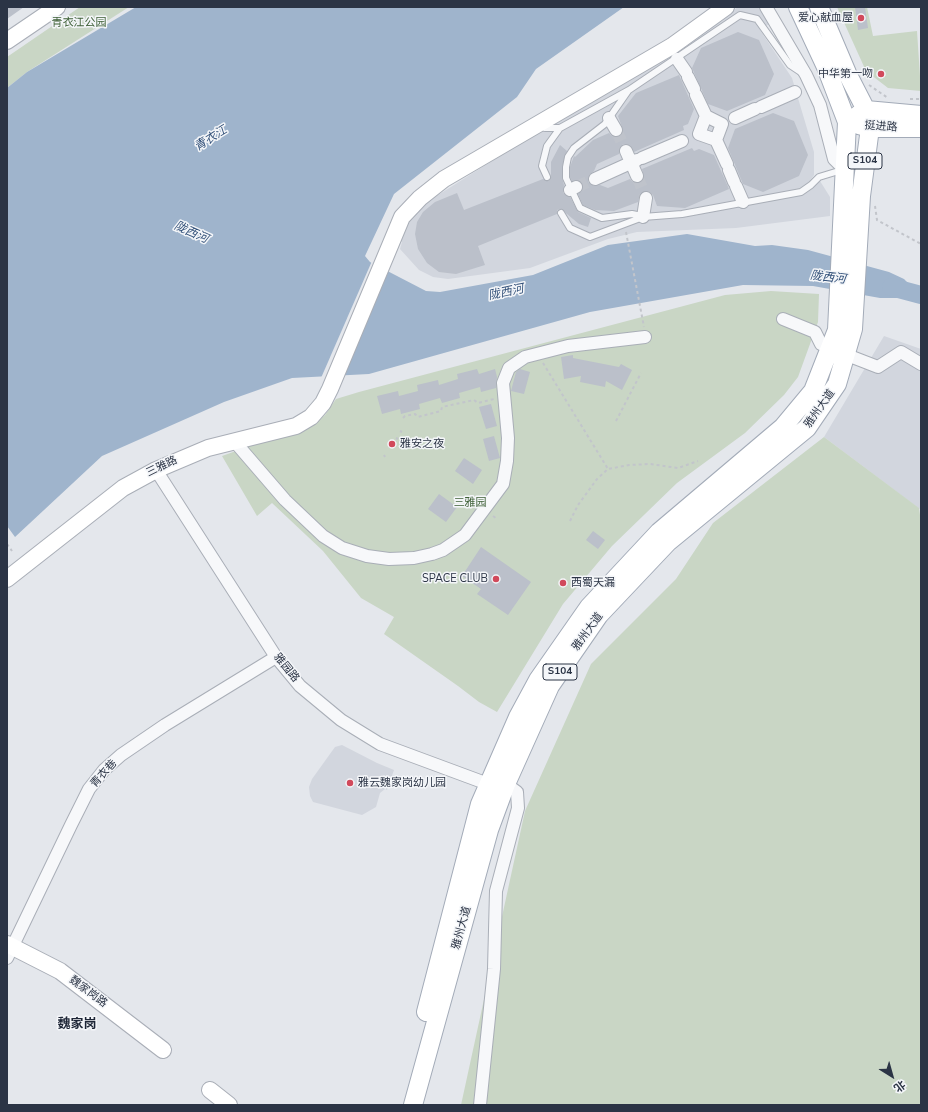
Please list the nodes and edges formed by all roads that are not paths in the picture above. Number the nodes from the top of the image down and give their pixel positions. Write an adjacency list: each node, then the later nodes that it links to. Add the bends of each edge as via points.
1 (57, 7): 6 (street)
2 (726, 7): 18 (street, 三雅路, via 672,46)
3 (766, 7): 9 (street)
4 (798, 7): 8 (main road, S104)
5 (819, 7): 12 (main road, S104, via 847,74)
6 (7, 41)
7 (677, 59): 9 (lane, via 740,15 757,19 790,66); 10 (lane); 14 (street, via 687,74)
8 (826, 66): 9 (street); 17 (main road, S104)
9 (806, 75): 27 (street, via 820,105 834,159)
10 (629, 90): 15 (lane); 19 (lane)
11 (795, 92): 16 (street)
12 (866, 110): 13 (main road, 挺进路); 17 (main road, 挺进路); 20 (main road, S104)
13 (921, 115)
14 (706, 116): 16 (street); 23 (street)
15 (609, 118): 22 (street); 35 (lane, via 574,148 568,157 566,178 573,188 580,208 602,218 632,214)
16 (729, 120): 24 (street)
17 (847, 122): 20 (main road, 挺进路); 27 (main road, S104)
18 (538, 124): 19 (lane, via 545,128); 42 (street, 三雅路, via 444,178 402,217 330,389 311,418 296,426)
19 (560, 128): 29 (lane, via 547,146 542,166)
20 (870, 128): 21 (main road, 挺进路); 33 (main road, S104)
21 (921, 128)
22 (616, 130)
23 (690, 138): 24 (street); 26 (street)
24 (716, 140): 32 (street)
25 (626, 151): 26 (street)
26 (637, 160): 28 (street); 30 (street)
27 (844, 169): 32 (lane, via 819,177 801,192); 33 (main road, S104)
28 (636, 176)
29 (547, 177)
30 (594, 179)
31 (646, 198): 35 (street)
32 (743, 202): 35 (lane, via 682,214)
33 (855, 206): 37 (main road, S104)
34 (561, 213): 35 (lane, via 570,228 590,237)
35 (643, 217)
36 (783, 319): 39 (street, via 815,332 821,344)
37 (845, 330): 39 (main road, 雅州大道 / S104); 40 (main road, 雅州大道 / S104)
38 (645, 337): 42 (street, via 568,346 525,357 509,368 503,383 508,453 503,484 465,535 443,550 414,558 389,559 367,556 342,548 323,536 285,500)
39 (830, 348): 46 (main road, 雅州大道 / S104, via 813,391 783,427 659,532 589,606 538,680)
40 (847, 355): 41 (street, via 878,367 901,352); 47 (main road, 雅州大道 / S104, via 837,384 807,428 668,542 599,615 550,686)
41 (921, 364)
42 (235, 442): 43 (street, 三雅路, via 208,448)
43 (156, 470): 44 (street, 三雅路, via 123,488); 45 (street, 雅园路)
44 (7, 579)
45 (276, 657): 46 (street, 雅园路, via 300,686 341,720 380,744); 48 (street, 青衣巷, via 165,725 104,770 89,789)
46 (488, 784): 52 (main road, 雅州大道 / S104, via 480,804)
47 (506, 784): 53 (main road, 雅州大道 / S104, via 489,830); 54 (street, via 517,792 518,808 496,891 494,969)
48 (9, 950): 49 (street, 魏家岗路, via 60,971)
49 (163, 1050)
50 (210, 1090): 51 (street)
51 (229, 1105)
52 (402, 1105)
53 (414, 1105)
54 (480, 1105)

